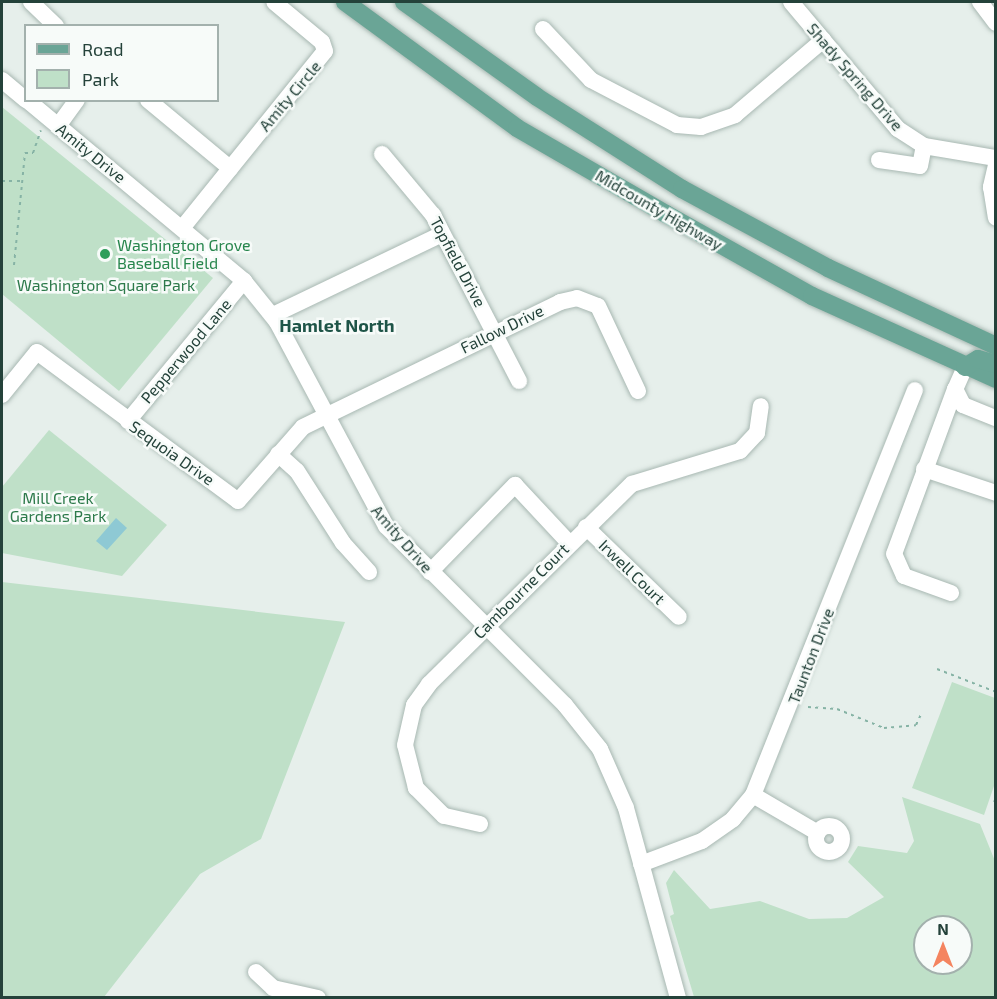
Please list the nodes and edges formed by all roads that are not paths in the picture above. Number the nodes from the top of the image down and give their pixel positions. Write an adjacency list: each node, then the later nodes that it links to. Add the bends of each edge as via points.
1 (31, 2): 8 (street)
2 (273, 2): 22 (street, Amity Circle, via 322,42 326,51)
3 (345, 2): 31 (main road, Midcounty Highway, via 517,128 812,296)
4 (404, 2): 29 (main road, Midcounty Highway, via 537,97 682,189 828,268)
5 (791, 2): 10 (street, Shady Spring Drive)
6 (985, 3): 7 (street)
7 (996, 23)
8 (54, 24)
9 (543, 29): 10 (street, via 591,80 677,125 701,127 735,115)
10 (823, 40): 17 (street, Shady Spring Drive, via 898,129)
11 (2, 80): 12 (street, Amity Drive)
12 (24, 98)
13 (28, 102): 16 (street, Amity Drive)
14 (75, 102): 16 (street)
15 (150, 102): 22 (street)
16 (50, 128): 24 (street, Amity Drive)
17 (924, 146): 19 (street, Shady Spring Drive); 20 (street, via 920,166)
18 (382, 154): 25 (street, Topfield Drive, via 410,182)
19 (996, 158)
20 (879, 160)
21 (996, 165): 23 (street, via 991,187)
22 (230, 168): 24 (street, Amity Circle)
23 (996, 218)
24 (183, 227): 26 (street, Amity Drive)
25 (442, 234): 27 (street); 28 (street, Topfield Drive)
26 (244, 281): 27 (street, Amity Drive); 41 (street, Pepperwood Lane)
27 (273, 315): 39 (street, Amity Drive)
28 (495, 333): 33 (street, Topfield Drive); 36 (street, Fallow Drive, via 560,302 591,301 598,306); 39 (street, Fallow Drive)
29 (996, 346)
30 (996, 364): 31 (main road, via 978,359)
31 (965, 367): 32 (main road, Midcounty Highway); 34 (street)
32 (996, 379)
33 (519, 381)
34 (955, 389): 40 (street, via 963,405); 43 (street)
35 (915, 390): 52 (street, Taunton Drive)
36 (638, 391)
37 (2, 395): 41 (street, Sequoia Drive, via 37,352)
38 (761, 406): 45 (street, Cambourne Court, via 757,433 740,452 632,484)
39 (324, 418): 42 (street, Sequoia Drive, via 303,427); 48 (street, Amity Drive, via 369,501)
40 (996, 418)
41 (128, 421): 42 (street, Sequoia Drive, via 238,501)
42 (278, 454): 47 (street, via 297,471 343,543)
43 (924, 469): 44 (street); 49 (street, via 895,541 896,565 904,576)
44 (996, 493)
45 (586, 527): 46 (street, Cambourne Court); 50 (street, Irwell Court)
46 (569, 543): 48 (street, via 515,485); 51 (street, Cambourne Court)
47 (369, 572)
48 (430, 572): 51 (street, Amity Drive)
49 (951, 593)
50 (679, 616)
51 (486, 627): 53 (street, Cambourne Court, via 429,684 414,705 405,745 416,788 430,804 455,821); 55 (street, Amity Drive, via 565,705 600,748)
52 (753, 795): 54 (street); 55 (street, Taunton Drive, via 733,819 702,841)
53 (480, 824)
54 (818, 833)
55 (642, 864): 58 (street, Amity Drive)
56 (256, 972): 57 (street, via 273,988)
57 (318, 998)
58 (678, 998)

